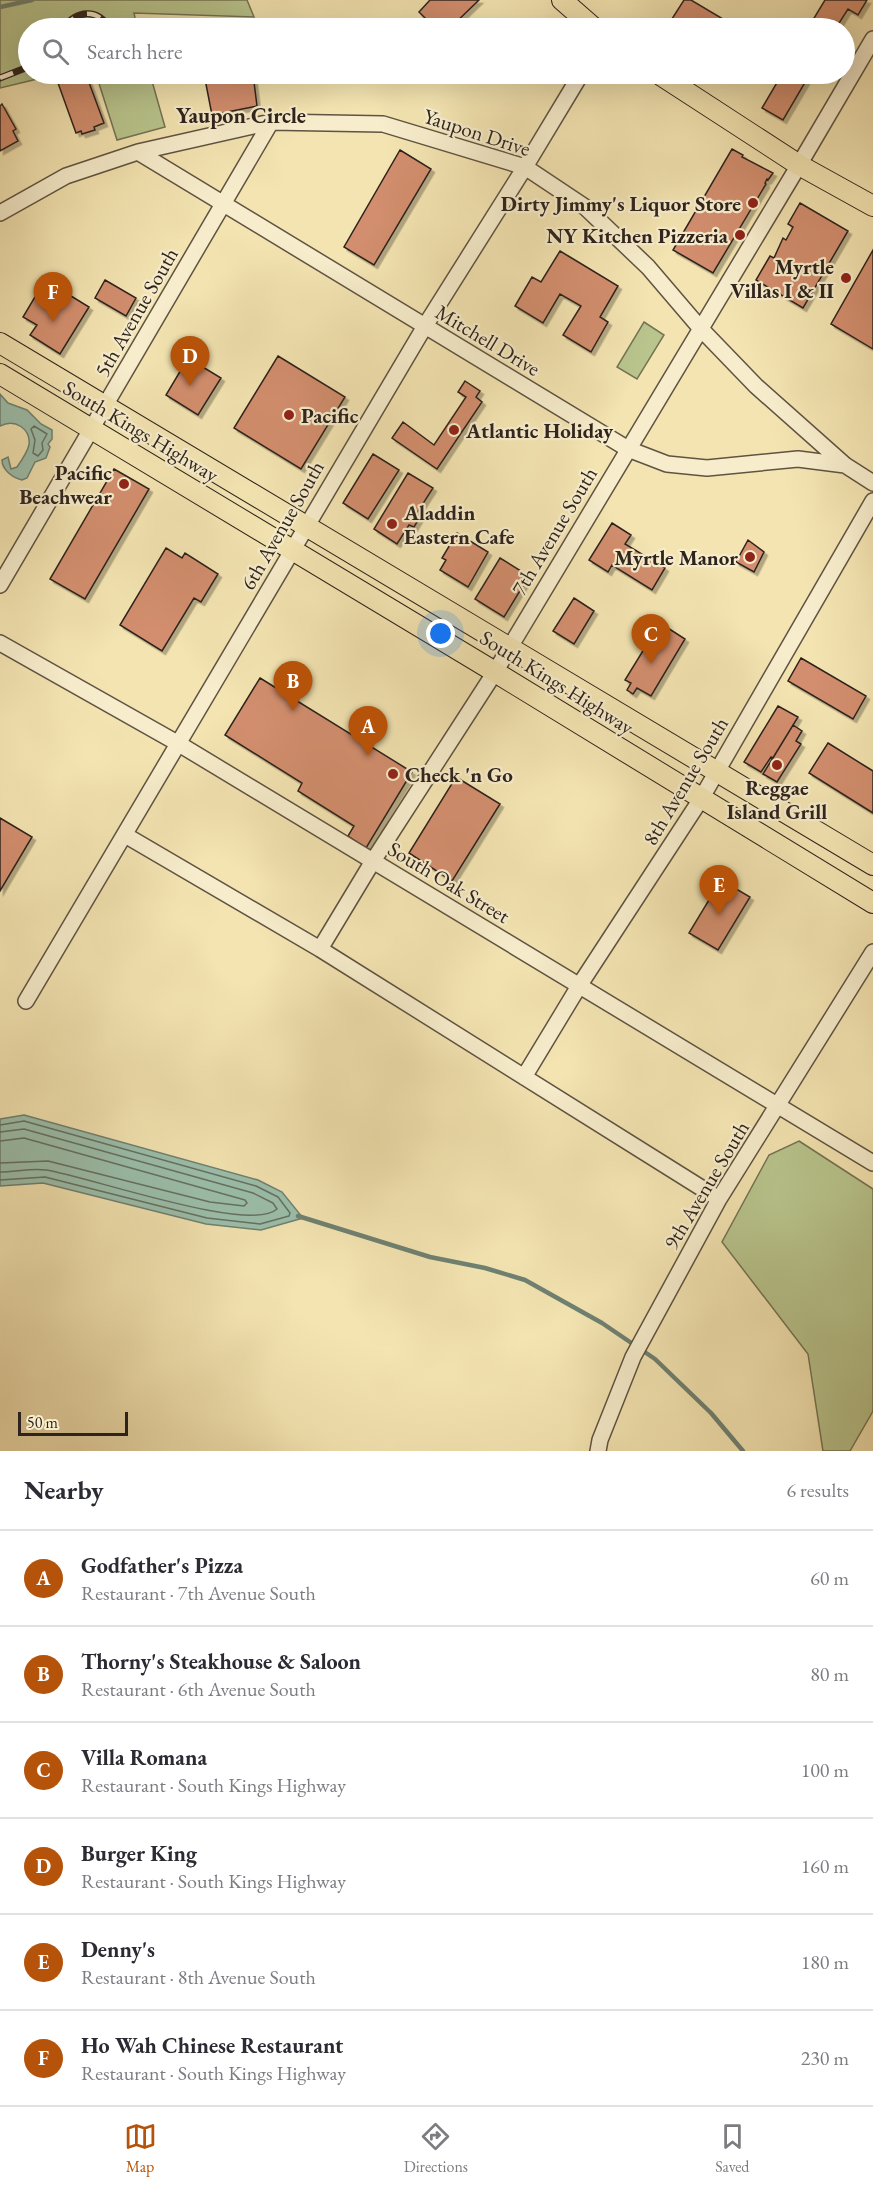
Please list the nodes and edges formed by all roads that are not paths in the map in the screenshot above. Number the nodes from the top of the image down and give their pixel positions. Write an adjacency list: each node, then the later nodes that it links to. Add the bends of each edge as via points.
1 (562, 0): 2 (main road)
2 (583, 18)
3 (873, 39): 4 (street, 7th Avenue South)
4 (855, 70)
5 (575, 84): 11 (street, 6th Avenue South)
6 (674, 84): 10 (main road)
7 (847, 84): 10 (street, 7th Avenue South)
8 (271, 122): 9 (street, Yaupon Drive); 11 (street, Yaupon Drive, via 383,124); 12 (street, 5th Avenue South)
9 (138, 152): 12 (street, Mitchell Drive); 14 (street, Yaupon Drive, via 62,178)
10 (799, 165): 13 (main road); 16 (street, 7th Avenue South)
11 (525, 167): 15 (street, 6th Avenue South); 16 (street, Yaupon Drive, via 585,207 648,267)
12 (222, 205): 15 (street, Mitchell Drive); 19 (street, 5th Avenue South)
13 (873, 206)
14 (0, 213)
15 (425, 326): 21 (street, Mitchell Drive); 25 (street, 6th Avenue South)
16 (701, 329): 21 (street, 7th Avenue South); 22 (street, Yaupon Drive, via 756,386)
17 (0, 343): 19 (main road, South Kings Highway)
18 (0, 374): 20 (main road, South Kings Highway)
19 (105, 406): 20 (street, 5th Avenue South); 25 (main road, South Kings Highway)
20 (92, 429): 26 (main road, South Kings Highway); 27 (street, 5th Avenue South)
21 (628, 449): 22 (street, Mitchell Drive, via 667,464 707,468 798,459); 29 (street, 7th Avenue South)
22 (845, 465): 23 (street, Yaupon Drive)
23 (873, 483)
24 (873, 501): 32 (street, 8th Avenue South)
25 (305, 526): 26 (street, 6th Avenue South); 29 (main road, South Kings Highway)
26 (292, 549): 30 (main road, South Kings Highway); 31 (street, 6th Avenue South)
27 (0, 585)
28 (0, 643): 31 (street, South Oak Street)
29 (509, 647): 30 (street, 7th Avenue South); 32 (main road, South Kings Highway)
30 (495, 672): 33 (main road, South Kings Highway); 35 (street, 7th Avenue South)
31 (179, 744): 34 (street, 6th Avenue South); 35 (street, South Oak Street)
32 (716, 773): 33 (street, 8th Avenue South); 36 (main road, South Kings Highway)
33 (701, 799): 37 (main road, South Kings Highway); 40 (street, 8th Avenue South)
34 (125, 835): 38 (street); 41 (street, 6th Avenue South)
35 (373, 861): 38 (street, 7th Avenue South); 40 (street, South Oak Street)
36 (873, 865)
37 (873, 903)
38 (320, 949): 42 (street)
39 (873, 952): 43 (street, 9th Avenue South)
40 (579, 986): 42 (street, 8th Avenue South); 43 (street, South Oak Street)
41 (26, 1001)
42 (524, 1077): 45 (street)
43 (778, 1106): 44 (street, South Oak Street); 45 (street, 9th Avenue South)
44 (873, 1164)
45 (719, 1199): 46 (street, 9th Avenue South, via 633,1357)
46 (598, 1451)

